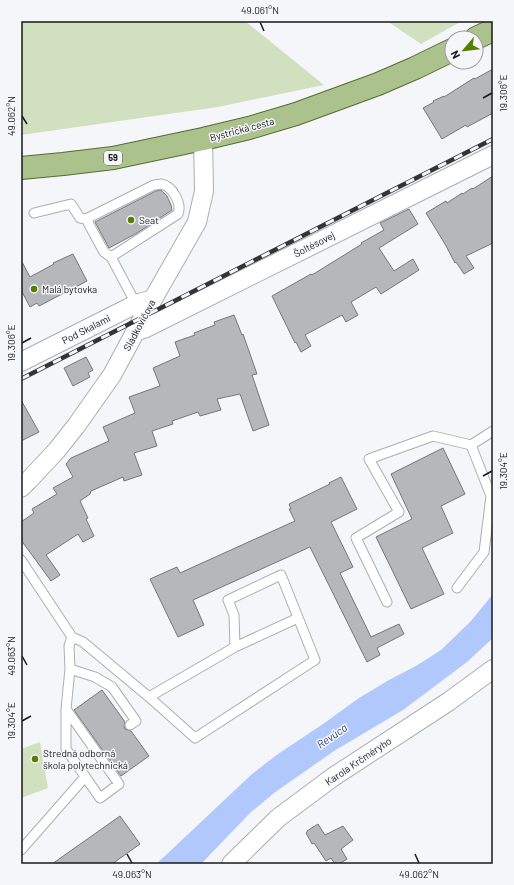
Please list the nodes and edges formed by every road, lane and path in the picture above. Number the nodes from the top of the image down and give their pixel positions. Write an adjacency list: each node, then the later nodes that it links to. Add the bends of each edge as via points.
1 (444, 54): 2 (main road, Bystrická cesta / 59, via 347,96 249,128)
2 (204, 139): 4 (main road, Bystrická cesta / 59, via 112,158); 8 (street, Sládkovičova, via 204,191 197,222)
3 (493, 155): 9 (street, Šoltésovej)
4 (21, 168)
5 (34, 213): 6 (lane, via 71,204 80,218)
6 (86, 219): 7 (lane, via 104,252); 7 (lane, via 154,185 165,186 176,197 180,210 178,214)
7 (111, 257): 8 (lane)
8 (144, 301): 9 (street, Sládkovičova); 10 (street, Pod Skalami)
9 (135, 332): 13 (street, Sládkovičova, via 112,374 76,426)
10 (21, 362)
11 (493, 431): 12 (lane)
12 (471, 445): 15 (lane, via 491,496 484,552); 16 (lane, via 433,436 369,459 399,512 356,538)
13 (21, 488)
14 (21, 560): 18 (lane)
15 (457, 588)
16 (387, 602)
17 (298, 618): 19 (lane); 19 (lane, via 281,575 228,600 234,615); 22 (lane, via 315,660 195,738)
18 (72, 637): 21 (lane, via 69,646); 22 (lane, via 83,642)
19 (235, 647): 22 (lane)
20 (493, 668): 27 (street, Karola Krčméryho, via 448,702 333,777 290,809)
21 (70, 669): 23 (lane); 24 (lane, via 95,676 112,687 136,721)
22 (149, 697)
23 (66, 709): 25 (lane, via 66,749); 25 (lane, via 119,784 100,798)
24 (130, 725)
25 (85, 777): 26 (lane)
26 (21, 850)
27 (231, 864)

